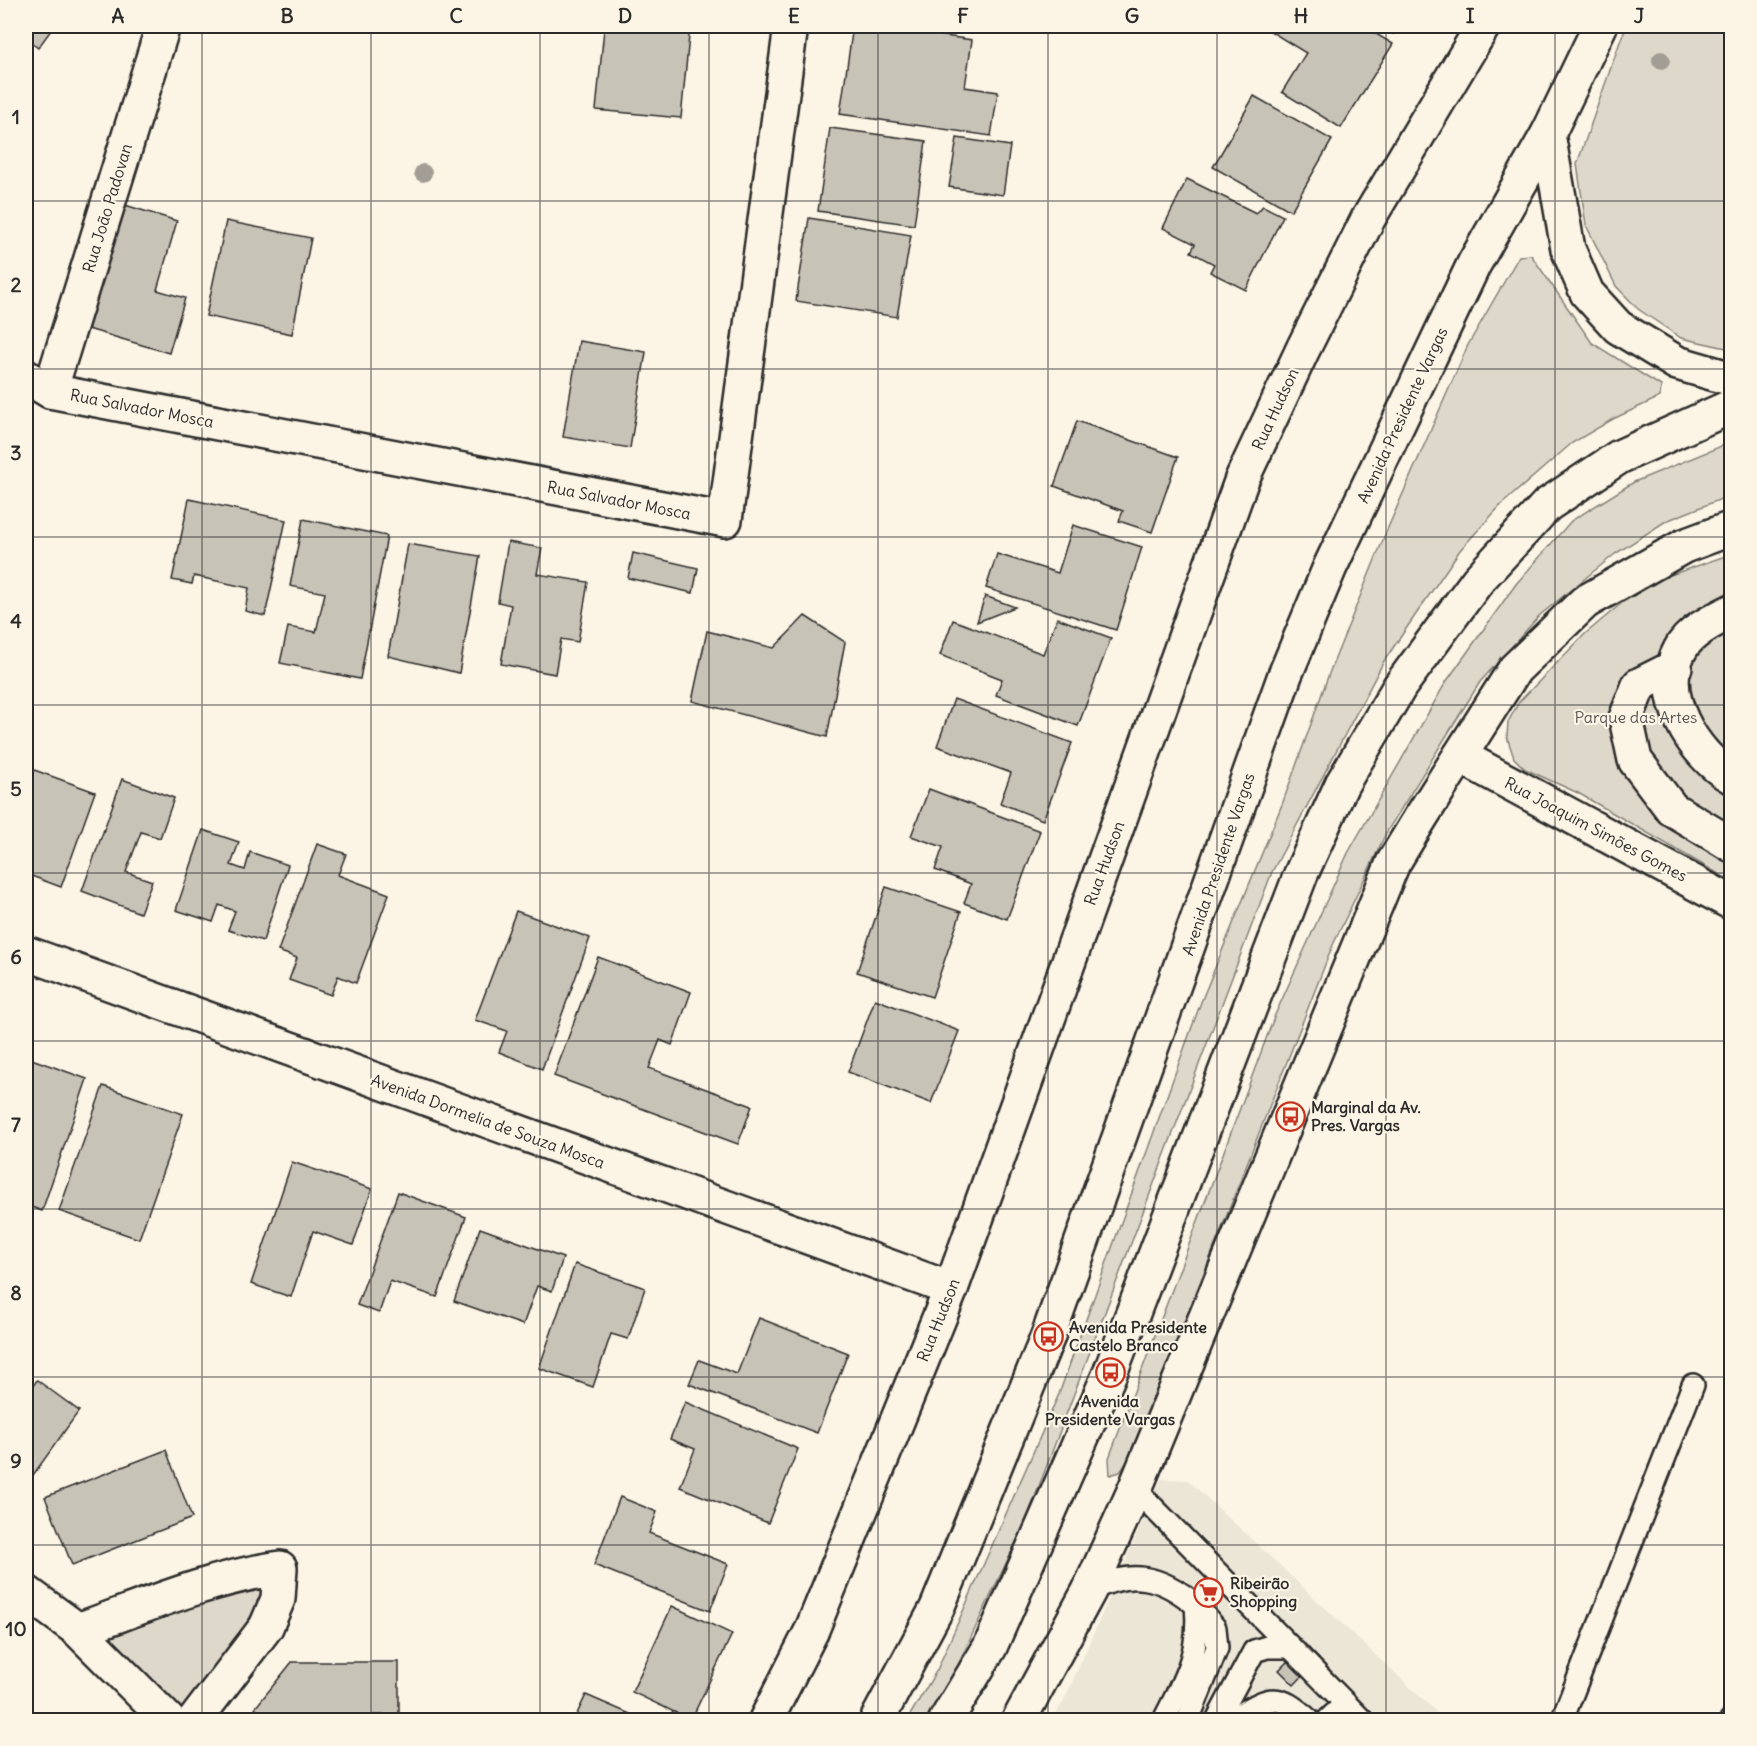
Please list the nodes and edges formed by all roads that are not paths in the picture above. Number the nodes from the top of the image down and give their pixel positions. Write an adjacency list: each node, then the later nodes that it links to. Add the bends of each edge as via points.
1 (163, 26): 7 (street, Rua João Padovan)
2 (791, 26): 7 (street, Rua Salvador Mosca, via 725,520)
3 (1483, 26): 17 (street, Rua Hudson, via 1368,219 1242,479)
4 (1600, 26): 5 (street, Avenida Presidente Vargas)
5 (1548, 134): 6 (street, via 1568,249 1587,293 1618,327 1677,363); 29 (street, Avenida Presidente Vargas, via 1474,264 1330,567 1285,675 1048,1336 937,1608)
6 (1731, 379)
7 (38, 384)
8 (1731, 406): 30 (street, via 1619,457 1547,505 1478,580 1400,686 1342,784 1301,874 1110,1373 990,1647)
9 (1731, 528): 12 (street, via 1684,546 1585,602 1515,669)
10 (1731, 611): 11 (street, via 1705,625 1680,649)
11 (1675, 667): 13 (street, via 1671,689 1681,717 1701,750); 14 (street, via 1639,685 1626,718 1635,760 1672,809)
12 (1460, 756): 15 (street, Rua Joaquim Simões Gomes); 19 (street, via 1393,863)
13 (1731, 777)
14 (1731, 845)
15 (1731, 903)
16 (26, 953): 17 (street, Avenida Dormelia de Souza Mosca)
17 (951, 1289): 28 (street, Rua Hudson, via 811,1632)
18 (1693, 1384): 39 (lane)
19 (1135, 1489): 20 (street); 24 (lane)
20 (1089, 1591): 22 (lane, via 1108,1581 1137,1577 1161,1582); 31 (street)
21 (26, 1592): 23 (street)
22 (1196, 1605): 32 (lane, via 1197,1640 1191,1666); 33 (lane, via 1215,1628 1217,1648)
23 (78, 1630): 26 (street); 27 (street, via 210,1582 280,1568 278,1599 266,1627)
24 (1290, 1647): 25 (lane); 34 (lane, via 1254,1651)
25 (1345, 1704): 37 (lane); 38 (lane)
26 (168, 1720)
27 (195, 1720)
28 (766, 1720)
29 (877, 1720)
30 (946, 1720)
31 (1019, 1720)
32 (1164, 1720)
33 (1188, 1720)
34 (1217, 1720)
35 (1231, 1720): 36 (lane, via 1272,1699 1289,1702)
36 (1309, 1720)
37 (1328, 1720)
38 (1362, 1720)
39 (1562, 1720)

